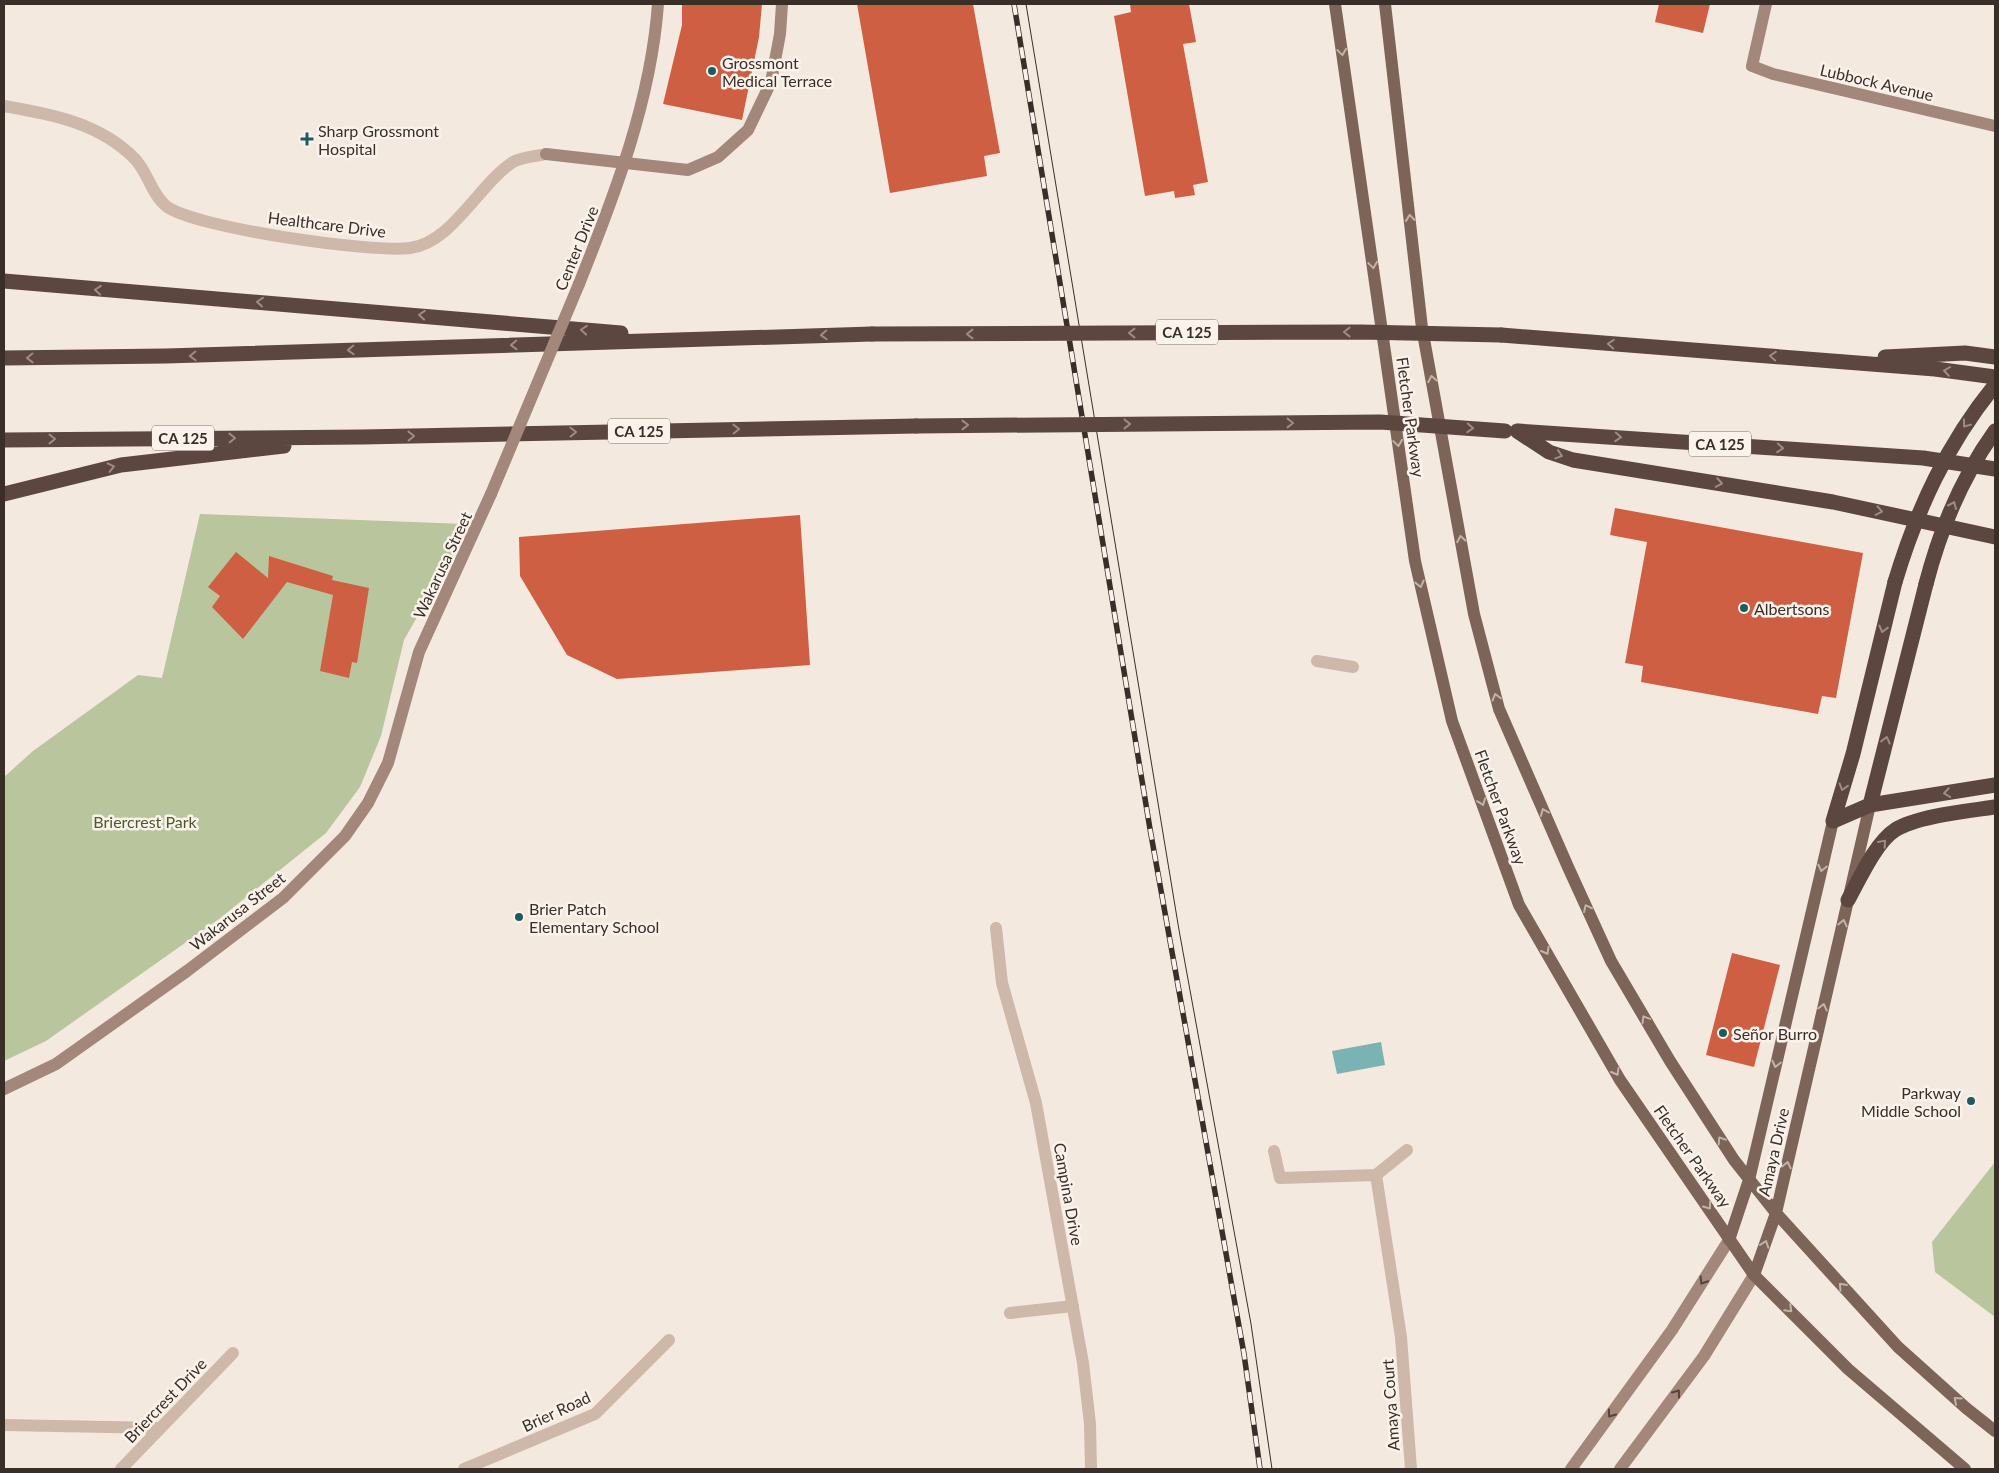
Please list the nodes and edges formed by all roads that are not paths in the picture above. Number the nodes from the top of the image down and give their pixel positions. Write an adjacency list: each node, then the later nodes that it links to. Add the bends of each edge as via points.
1 (658, 4): 8 (street, Center Drive, via 652,54)
2 (782, 4): 8 (street, Healthcare Drive, via 771,82 748,130 718,157 688,170)
3 (1335, 4): 40 (main road, Fletcher Parkway, one-way to 40, via 1414,561 1452,721 1519,904 1620,1080)
4 (1384, 4): 38 (main road, Fletcher Parkway, one-way to 4, via 1670,1061 1611,961 1499,708 1474,614 1422,328)
5 (1766, 4): 7 (street, Lubbock Avenue, via 1752,66 1761,71)
6 (4, 106): 8 (street, Healthcare Drive, via 56,115 110,138 136,159 165,206 176,211 228,227 363,248 411,248 434,240 514,162 546,154)
7 (1995, 126)
8 (626, 163): 24 (street, Center Drive, bridge)
9 (4, 282): 10 (highway, one-way to 9)
10 (685, 339): 12 (highway, CA 125, one-way to 12, via 166,356); 13 (highway, CA 125, one-way to 10, bridge, via 1501,335 1360,332 872,334)
11 (1995, 357): 13 (highway, via 1966,353)
12 (4, 358)
13 (1822, 360): 14 (highway, CA 125, one-way to 13)
14 (1995, 377)
15 (1995, 386): 31 (highway, one-way to 31, bridge, via 1961,430 1935,474 1909,534 1854,754)
16 (1511, 431): 18 (highway, CA 125, one-way to 16, bridge, via 1380,422); 20 (highway, CA 125, one-way to 20, via 1923,458); 25 (highway, one-way to 25, via 1549,452 1573,460 1833,502)
17 (1995, 431): 29 (highway, one-way to 17, bridge, via 1934,552 1953,505 1980,452)
18 (362, 436): 19 (highway, CA 125, one-way to 18); 21 (highway, one-way to 18, via 121,465)
19 (4, 440)
20 (1995, 469)
21 (46, 482): 22 (highway); 23 (highway)
22 (4, 488)
23 (4, 494)
24 (491, 494): 34 (street, Wakarusa Street, via 419,652 388,764 368,803 345,836 283,898 187,971 56,1064)
25 (1995, 537)
26 (1317, 661): 27 (street)
27 (1353, 667)
28 (1995, 785): 29 (highway, one-way to 29)
29 (1870, 805): 31 (highway); 32 (main road, Amaya Drive)
30 (1995, 807): 32 (highway, one-way to 30, via 1872,855 1894,830 1912,823)
31 (1833, 821): 38 (main road, Amaya Drive, one-way to 38)
32 (1848, 900): 39 (main road, Amaya Drive, one-way to 32)
33 (996, 928): 42 (street, Campina Drive, via 1002,983 1036,1104)
34 (4, 1089)
35 (1274, 1150): 37 (street, via 1280,1178)
36 (1407, 1150): 37 (street)
37 (1376, 1175): 52 (street, Amaya Court, via 1401,1338)
38 (1749, 1180): 39 (main road, Fletcher Parkway); 40 (main road, Amaya Drive)
39 (1776, 1213): 41 (main road, Amaya Drive, one-way to 39); 48 (main road, Fletcher Parkway, one-way to 39, via 1898,1347)
40 (1729, 1240): 41 (main road, Fletcher Parkway); 53 (street, Amaya Drive, one-way to 53, via 1672,1330)
41 (1754, 1275): 54 (street, Amaya Drive, one-way to 41, via 1704,1356); 55 (main road, Fletcher Parkway, one-way to 55, via 1848,1368)
42 (1072, 1306): 43 (street); 51 (street, Campina Drive, via 1083,1363)
43 (1010, 1313)
44 (669, 1340): 50 (street, Brier Road, via 595,1414)
45 (233, 1353): 47 (street, Briercrest Drive)
46 (4, 1425): 47 (street)
47 (160, 1428): 49 (street, Briercrest Drive)
48 (1995, 1431)
49 (121, 1469)
50 (464, 1469)
51 (1091, 1469)
52 (1410, 1469)
53 (1571, 1469)
54 (1620, 1469)
55 (1965, 1469)

